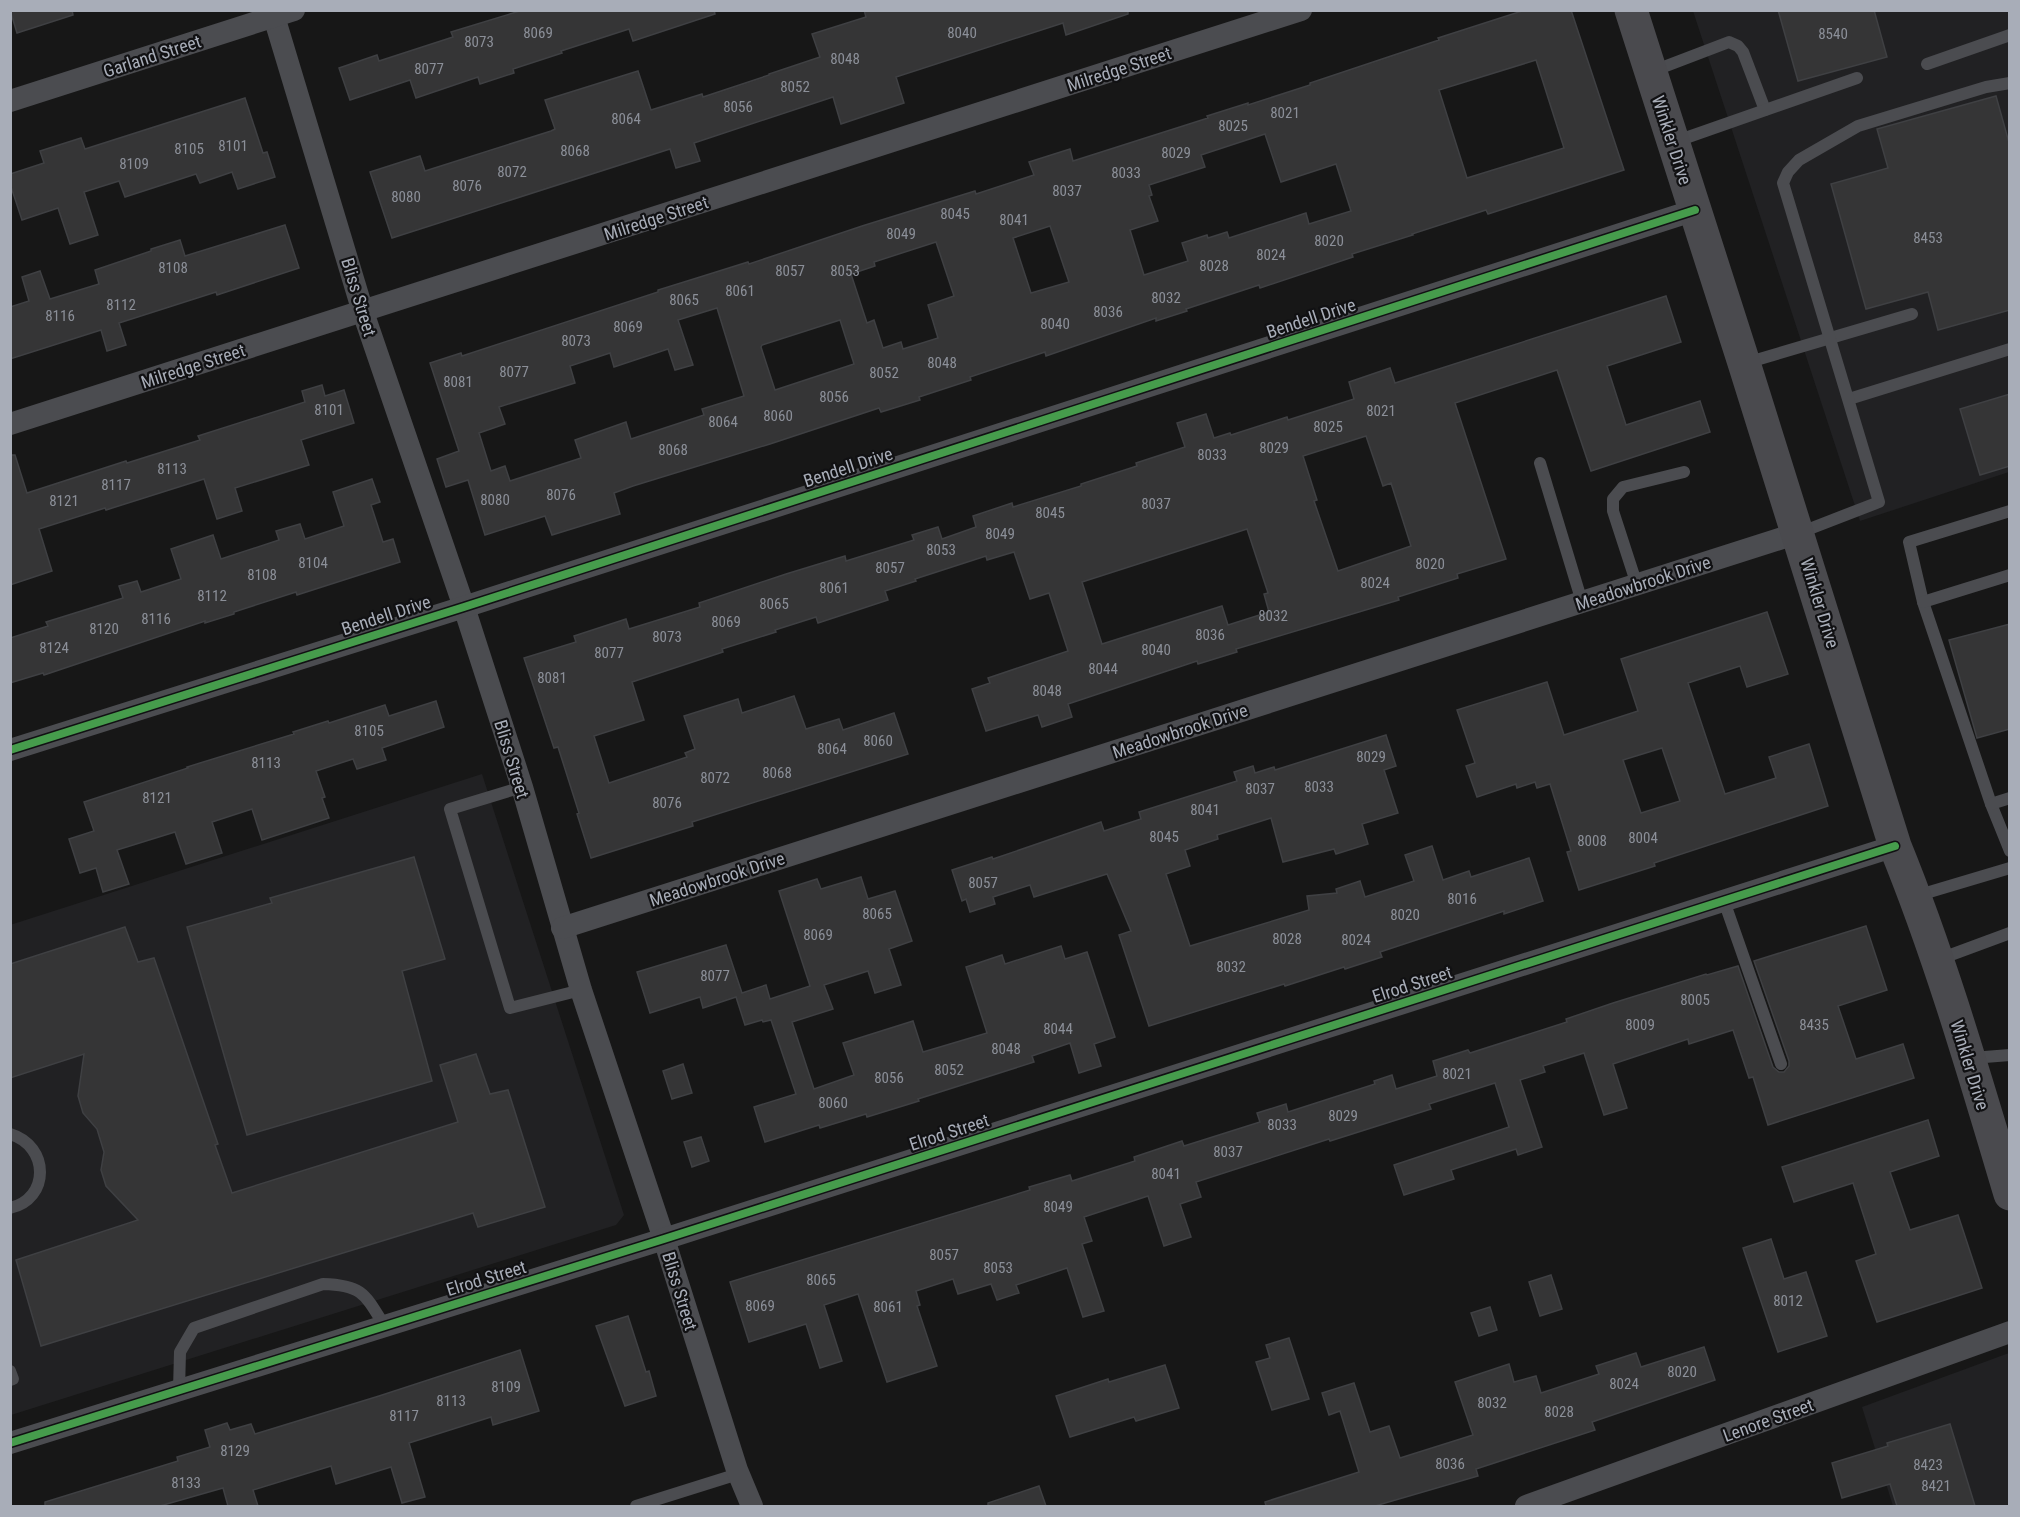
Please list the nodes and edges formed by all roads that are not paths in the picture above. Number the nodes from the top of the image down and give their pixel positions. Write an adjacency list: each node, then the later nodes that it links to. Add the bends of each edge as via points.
1 (1301, 10): 13 (street, Milredge Street)
2 (1631, 10): 6 (street, Winkler Drive)
3 (280, 13): 9 (street, Garland Street); 13 (street, Bliss Street)
4 (2010, 34): 5 (lane)
5 (1927, 64)
6 (1650, 72): 10 (lane, via 1729,42 1743,52); 11 (street, Winkler Drive)
7 (1857, 78): 10 (lane)
8 (2010, 83): 15 (lane, via 1858,126 1799,160 1788,172 1783,183)
9 (10, 100)
10 (1765, 110): 11 (lane)
11 (1673, 142): 12 (street, Winkler Drive)
12 (1695, 210): 17 (street, Winkler Drive); 28 (street, Bendell Drive)
13 (363, 312): 19 (street, Milredge Street); 28 (street, Bliss Street)
14 (1912, 314): 15 (lane)
15 (1831, 338): 17 (lane); 18 (lane)
16 (2010, 349): 18 (lane)
17 (1744, 363): 23 (street, Winkler Drive)
18 (1849, 399): 23 (lane, via 1879,502)
19 (10, 424)
20 (1540, 463): 26 (lane)
21 (1684, 472): 25 (lane, via 1623,487 1613,499 1613,511)
22 (2010, 511): 27 (lane, via 1909,542)
23 (1798, 533): 25 (street, Meadowbrook Drive); 33 (street, Winkler Drive)
24 (2010, 575): 27 (lane)
25 (1637, 585): 26 (street, Meadowbrook Drive)
26 (1582, 602): 38 (street, Meadowbrook Drive)
27 (1923, 602): 32 (lane)
28 (464, 607): 29 (street, Bendell Drive); 30 (street, Bliss Street)
29 (10, 750)
30 (522, 787): 38 (street, Bliss Street); 41 (lane, via 450,809 510,1008)
31 (2010, 798): 32 (lane)
32 (1990, 804): 34 (lane)
33 (1895, 846): 36 (street, Winkler Drive); 37 (street, Elrod Street)
34 (2010, 851)
35 (2010, 868): 36 (lane)
36 (1916, 896): 40 (street, Winkler Drive)
37 (1724, 901): 44 (lane); 48 (street, Elrod Street)
38 (562, 928): 41 (street, Bliss Street)
39 (2010, 933): 40 (lane)
40 (1936, 960): 43 (street, Winkler Drive)
41 (581, 990): 48 (street, Bliss Street)
42 (2010, 1055): 43 (lane)
43 (1970, 1058): 46 (street, Winkler Drive)
44 (1781, 1064)
45 (10, 1134): 47 (lane, via 31,1146 39,1159 40,1174 27,1200)
46 (2010, 1194)
47 (10, 1208)
48 (664, 1239): 49 (street, Elrod Street); 55 (street, Bliss Street)
49 (384, 1325): 53 (street, Elrod Street); 53 (lane, via 366,1296 344,1285 323,1284 194,1328 180,1352)
50 (2010, 1332): 58 (street, Lenore Street)
51 (10, 1371): 52 (lane)
52 (10, 1380)
53 (179, 1390): 54 (street, Elrod Street)
54 (10, 1443)
55 (738, 1474): 56 (lane); 57 (street, Bliss Street)
56 (636, 1506)
57 (752, 1506)
58 (1526, 1506)

